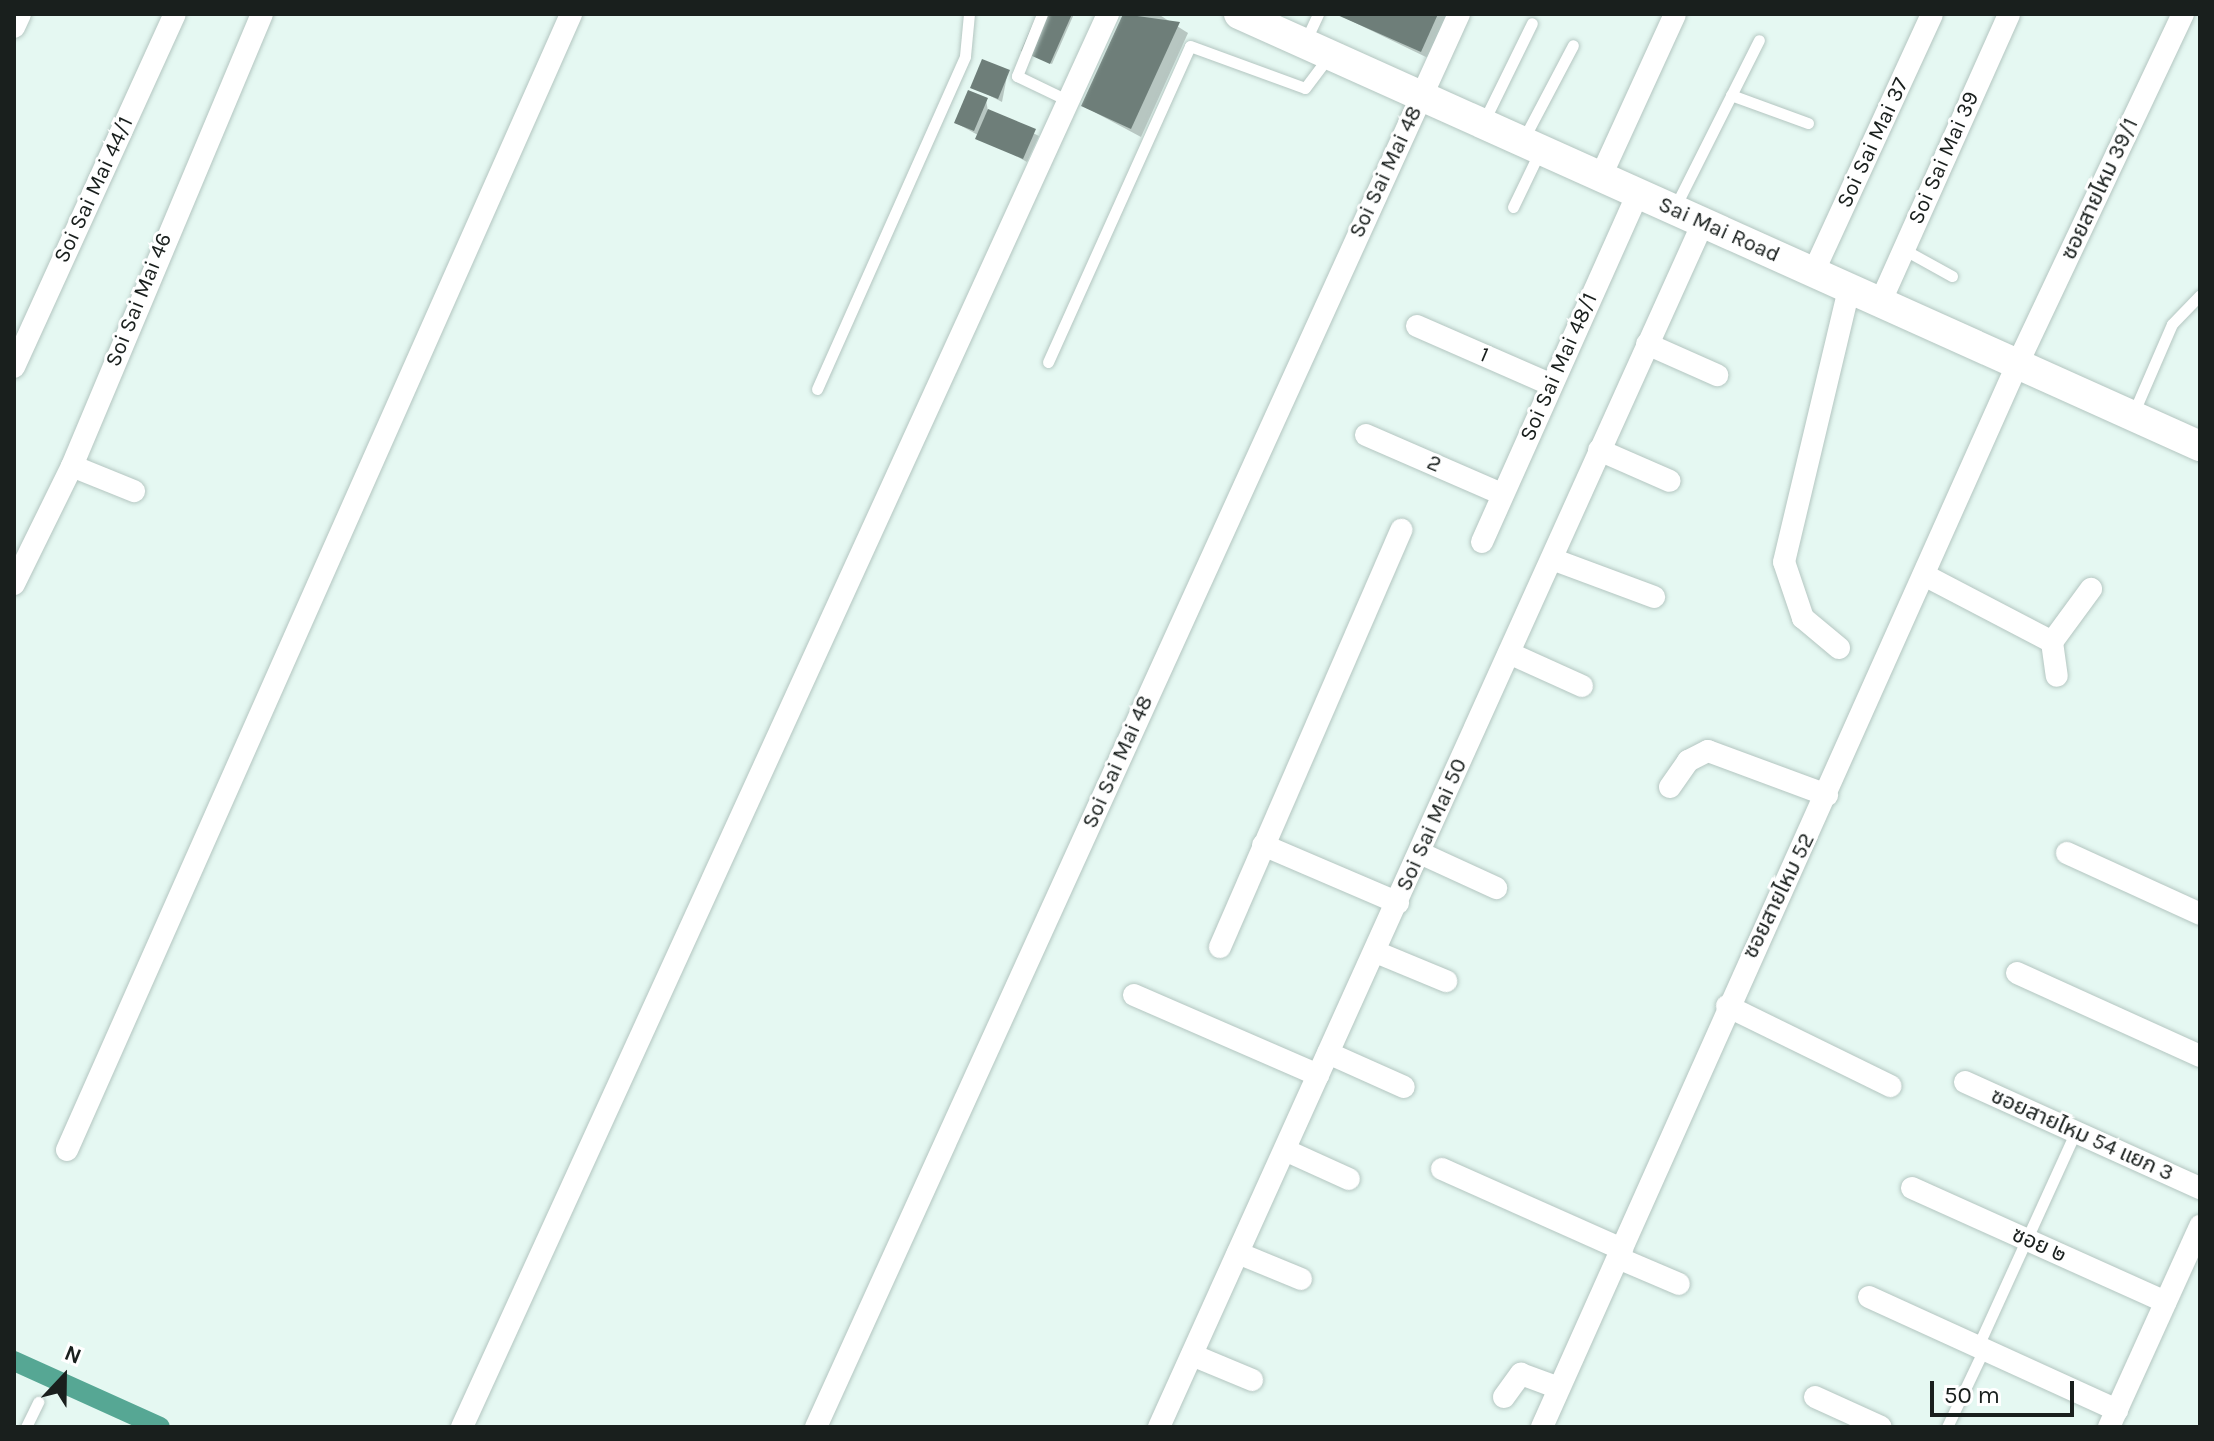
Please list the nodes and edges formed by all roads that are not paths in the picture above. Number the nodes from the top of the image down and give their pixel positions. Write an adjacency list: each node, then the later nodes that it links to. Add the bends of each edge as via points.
1 (20, 14): 16 (street)
2 (175, 14): 41 (street, Soi Sai Mai 44/1)
3 (262, 14): 49 (street, Soi Sai Mai 46)
4 (571, 14): 86 (street)
5 (969, 14): 44 (lane, via 965,56)
6 (1042, 14): 22 (lane, via 1017,76)
7 (1108, 14): 22 (street)
8 (1239, 14): 19 (main road, Sai Mai Road)
9 (1318, 14): 19 (lane)
10 (1459, 14): 21 (street, Soi Sai Mai 48)
11 (1675, 14): 26 (street)
12 (1932, 14): 32 (street, Soi Sai Mai 37)
13 (2009, 14): 31 (street, Soi Sai Mai 39)
14 (2183, 14): 40 (street, ซอยสายไหม 39/1)
15 (1532, 23): 24 (lane)
16 (14, 27)
17 (1759, 40): 20 (lane)
18 (1573, 45): 25 (lane)
19 (1317, 50): 21 (main road, Sai Mai Road); 39 (lane, via 1305,88 1190,46)
20 (1731, 95): 23 (lane); 29 (lane)
21 (1421, 96): 24 (main road, Sai Mai Road); 110 (street, Soi Sai Mai 48)
22 (1069, 102): 109 (street)
23 (1808, 123)
24 (1482, 124): 25 (main road, Sai Mai Road)
25 (1531, 146): 26 (main road, Sai Mai Road); 28 (lane)
26 (1601, 176): 27 (main road, Sai Mai Road)
27 (1638, 193): 29 (main road, Sai Mai Road); 43 (street, Soi Sai Mai 48/1)
28 (1513, 207)
29 (1674, 210): 30 (main road, Sai Mai Road)
30 (1703, 223): 32 (main road, Sai Mai Road); 38 (street, Soi Sai Mai 50)
31 (1902, 249): 33 (lane); 36 (street, Soi Sai Mai 39)
32 (1813, 273): 34 (main road, Sai Mai Road)
33 (1952, 276)
34 (1849, 289): 36 (main road, Sai Mai Road); 61 (street, via 1784,562 1803,618)
35 (2200, 295): 45 (lane, via 2172,324)
36 (1880, 303): 40 (main road, Sai Mai Road)
37 (1417, 326): 43 (street, 1)
38 (1647, 344): 42 (street); 48 (street, Soi Sai Mai 50)
39 (1048, 362)
40 (2017, 365): 45 (main road, Sai Mai Road); 56 (street, ซอยสายไหม 52)
41 (14, 367)
42 (1717, 375)
43 (1550, 384): 52 (street, Soi Sai Mai 48/1)
44 (817, 389)
45 (2132, 416): 47 (main road, Sai Mai Road)
46 (1366, 435): 52 (street, 2)
47 (2200, 446)
48 (1599, 450): 50 (street); 55 (street, Soi Sai Mai 50)
49 (72, 466): 51 (street); 57 (street, Soi Sai Mai 46)
50 (1670, 481)
51 (134, 491)
52 (1502, 494): 54 (street, Soi Sai Mai 48/1)
53 (1401, 530): 67 (street)
54 (1482, 542)
55 (1552, 559): 59 (street); 62 (street, Soi Sai Mai 50)
56 (1926, 576): 60 (street); 66 (street, ซอยสายไหม 52)
57 (14, 584)
58 (2091, 589): 60 (street)
59 (1654, 597)
60 (2052, 642): 63 (street)
61 (1839, 648)
62 (1509, 653): 64 (street); 68 (street, Soi Sai Mai 50)
63 (2057, 676)
64 (1582, 686)
65 (1670, 787): 66 (street, via 1688,761 1708,751)
66 (1827, 795): 78 (street, ซอยสายไหม 52)
67 (1263, 845): 71 (street); 73 (street)
68 (1420, 853): 70 (street); 71 (street, Soi Sai Mai 50)
69 (2067, 853): 72 (street)
70 (1496, 888)
71 (1398, 903): 74 (street, Soi Sai Mai 50)
72 (2200, 914)
73 (1220, 947)
74 (1376, 952): 76 (street); 79 (street, Soi Sai Mai 50)
75 (2017, 973): 80 (street)
76 (1446, 981)
77 (1134, 995): 81 (street)
78 (1727, 1006): 83 (street); 95 (street, ซอยสายไหม 52)
79 (1328, 1053): 81 (street, Soi Sai Mai 50); 84 (street)
80 (2200, 1056)
81 (1318, 1075): 87 (street, Soi Sai Mai 50)
82 (1965, 1082): 85 (street, ซอยสายไหม 54 แยก 3)
83 (1890, 1086)
84 (1404, 1087)
85 (2075, 1133): 91 (street, ซอยสายไหม 54 แยก 3); 93 (lane)
86 (67, 1150)
87 (1285, 1150): 89 (street); 94 (street, Soi Sai Mai 50)
88 (1442, 1169): 95 (street)
89 (1349, 1179)
90 (1912, 1188): 93 (street, ซอย ๒)
91 (2200, 1188)
92 (2200, 1226): 99 (street)
93 (2026, 1240): 99 (street, ซอย ๒); 100 (lane)
94 (1238, 1253): 96 (street); 101 (street, Soi Sai Mai 50)
95 (1620, 1253): 97 (street); 103 (street, ซอยสายไหม 52)
96 (1301, 1279)
97 (1679, 1284)
98 (1869, 1297): 100 (street)
99 (2166, 1302): 107 (street)
100 (1981, 1348): 107 (street); 114 (lane)
101 (1192, 1355): 102 (street); 111 (street, Soi Sai Mai 50)
102 (1252, 1380)
103 (1559, 1388): 104 (street, via 1521,1374); 112 (street, ซอยสายไหม 52)
104 (1504, 1397)
105 (1815, 1397): 113 (street)
106 (38, 1402): 108 (lane)
107 (2113, 1419)
108 (26, 1427)
109 (462, 1427)
110 (816, 1427)
111 (1159, 1427)
112 (1542, 1427)
113 (1881, 1427)
114 (1947, 1427)

